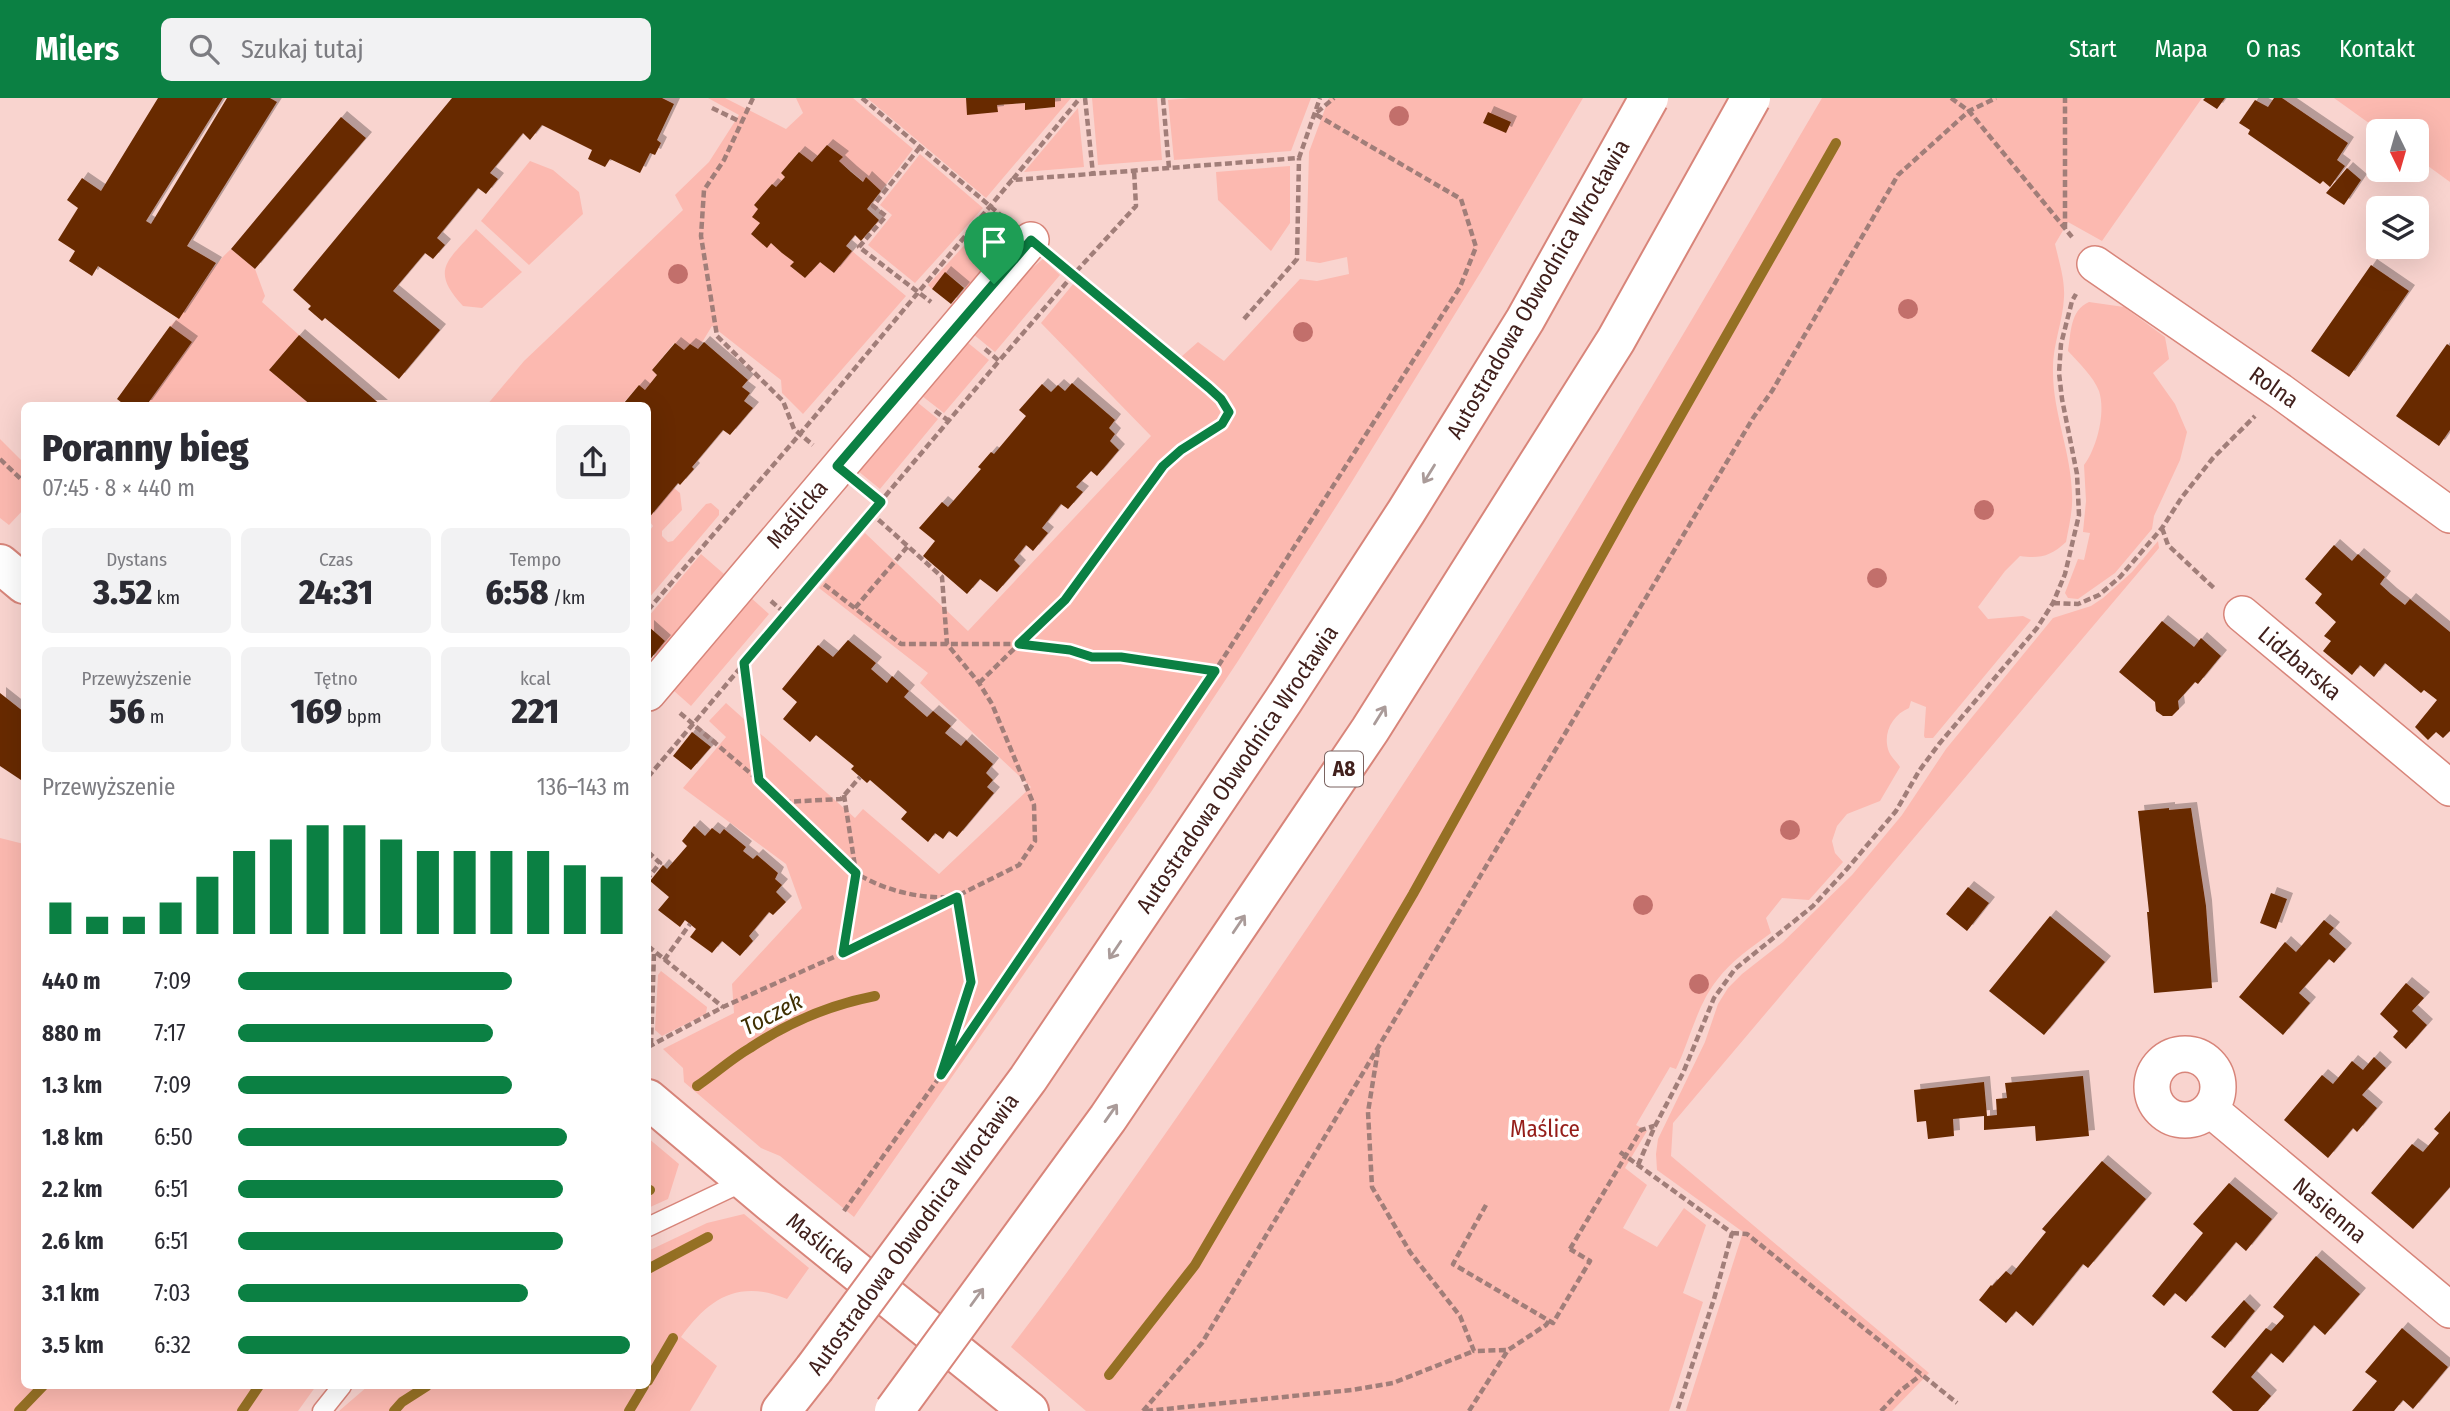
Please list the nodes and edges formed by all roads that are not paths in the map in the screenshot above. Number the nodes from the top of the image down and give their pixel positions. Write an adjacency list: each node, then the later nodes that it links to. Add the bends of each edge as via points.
1 (1649, 98): 18 (main road, Autostradowa Obwodnica Wrocławia, one-way to 18, bridge, via 1525,320 1283,701 1028,1079)
2 (1751, 98): 19 (main road, A8, one-way to 2, bridge, via 1108,1118 1370,730 1616,340)
3 (1031, 240): 9 (street, Maślicka)
4 (2095, 264): 5 (street, Rolna)
5 (2450, 515)
6 (0, 564): 7 (main road)
7 (21, 582)
8 (2242, 614): 10 (street, Lidzbarska)
9 (651, 689)
10 (2450, 788)
11 (651, 1102): 13 (main road, Maślicka)
12 (2211, 1110): 15 (street, Nasienna)
13 (745, 1181): 14 (lane); 20 (main road, Maślicka)
14 (651, 1226)
15 (2450, 1310)
16 (340, 1389): 17 (lane)
17 (322, 1411)
18 (782, 1411)
19 (894, 1411)
20 (1029, 1411)

